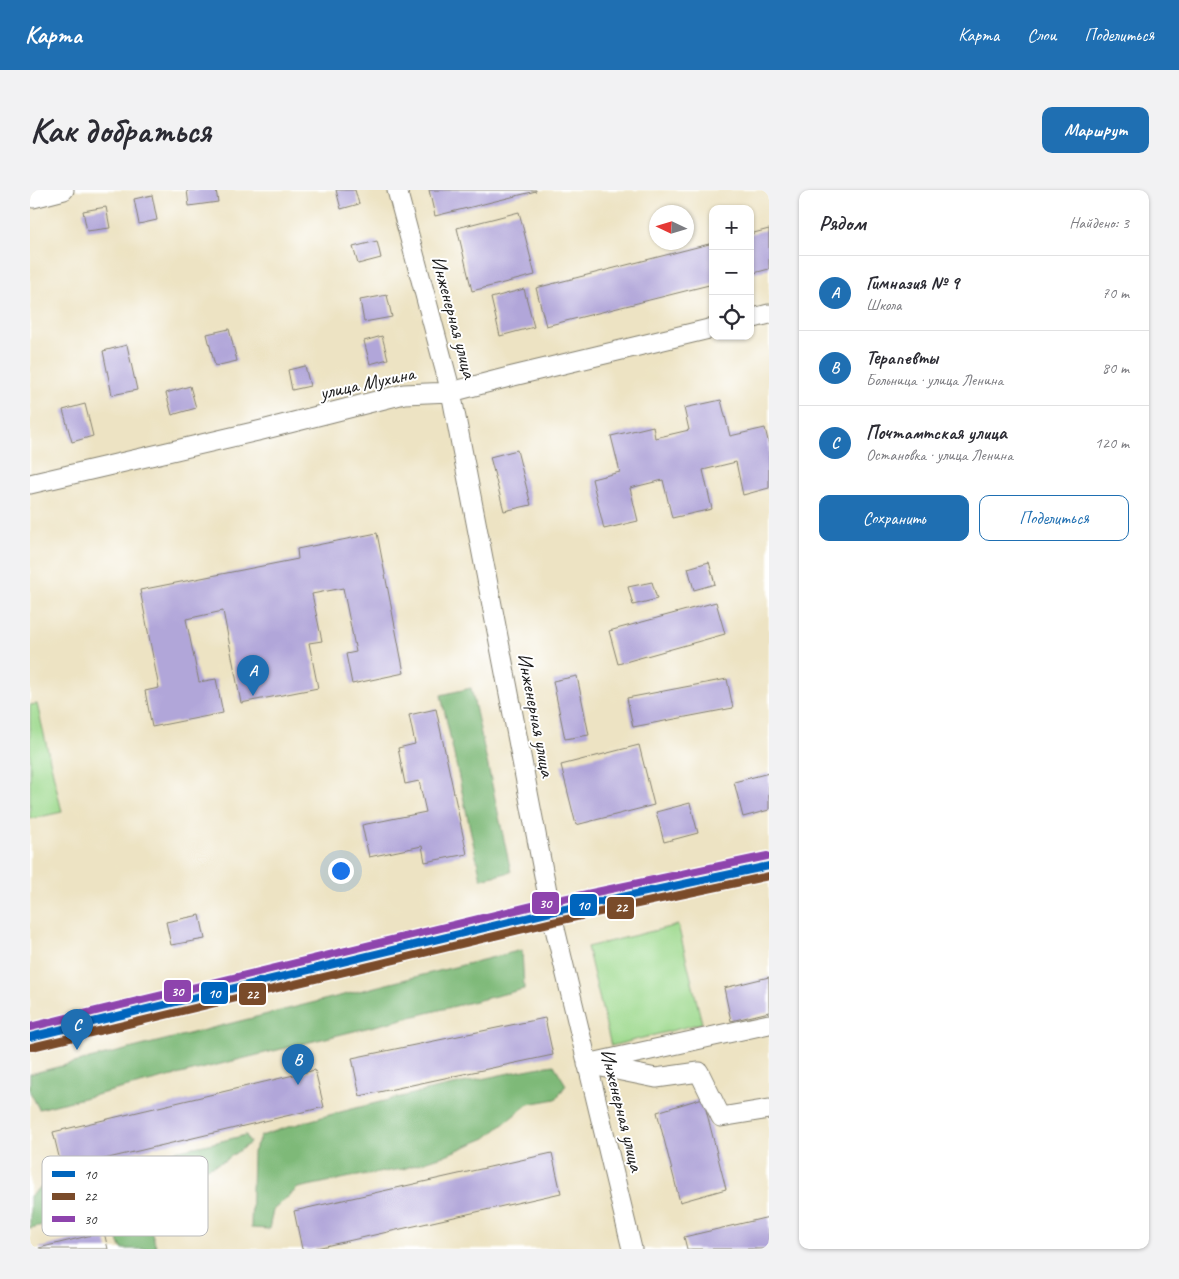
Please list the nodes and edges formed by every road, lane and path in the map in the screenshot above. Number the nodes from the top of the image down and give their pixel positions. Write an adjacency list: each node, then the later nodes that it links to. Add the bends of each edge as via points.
1 (64, 190): 3 (street)
2 (397, 190): 7 (street, Инженерная улица)
3 (33, 198)
4 (769, 314): 5 (street)
5 (754, 318)
6 (709, 329): 7 (street, улица Мухина)
7 (451, 392): 8 (street, улица Мухина, via 404,394); 10 (street, Инженерная улица)
8 (30, 484)
9 (769, 866): 10 (main road)
10 (551, 912): 12 (main road); 13 (street, Инженерная улица)
11 (769, 1024): 13 (street)
12 (30, 1037)
13 (587, 1064): 14 (street, via 656,1078 699,1072 721,1117); 15 (street, Инженерная улица)
14 (769, 1109)
15 (632, 1249)

